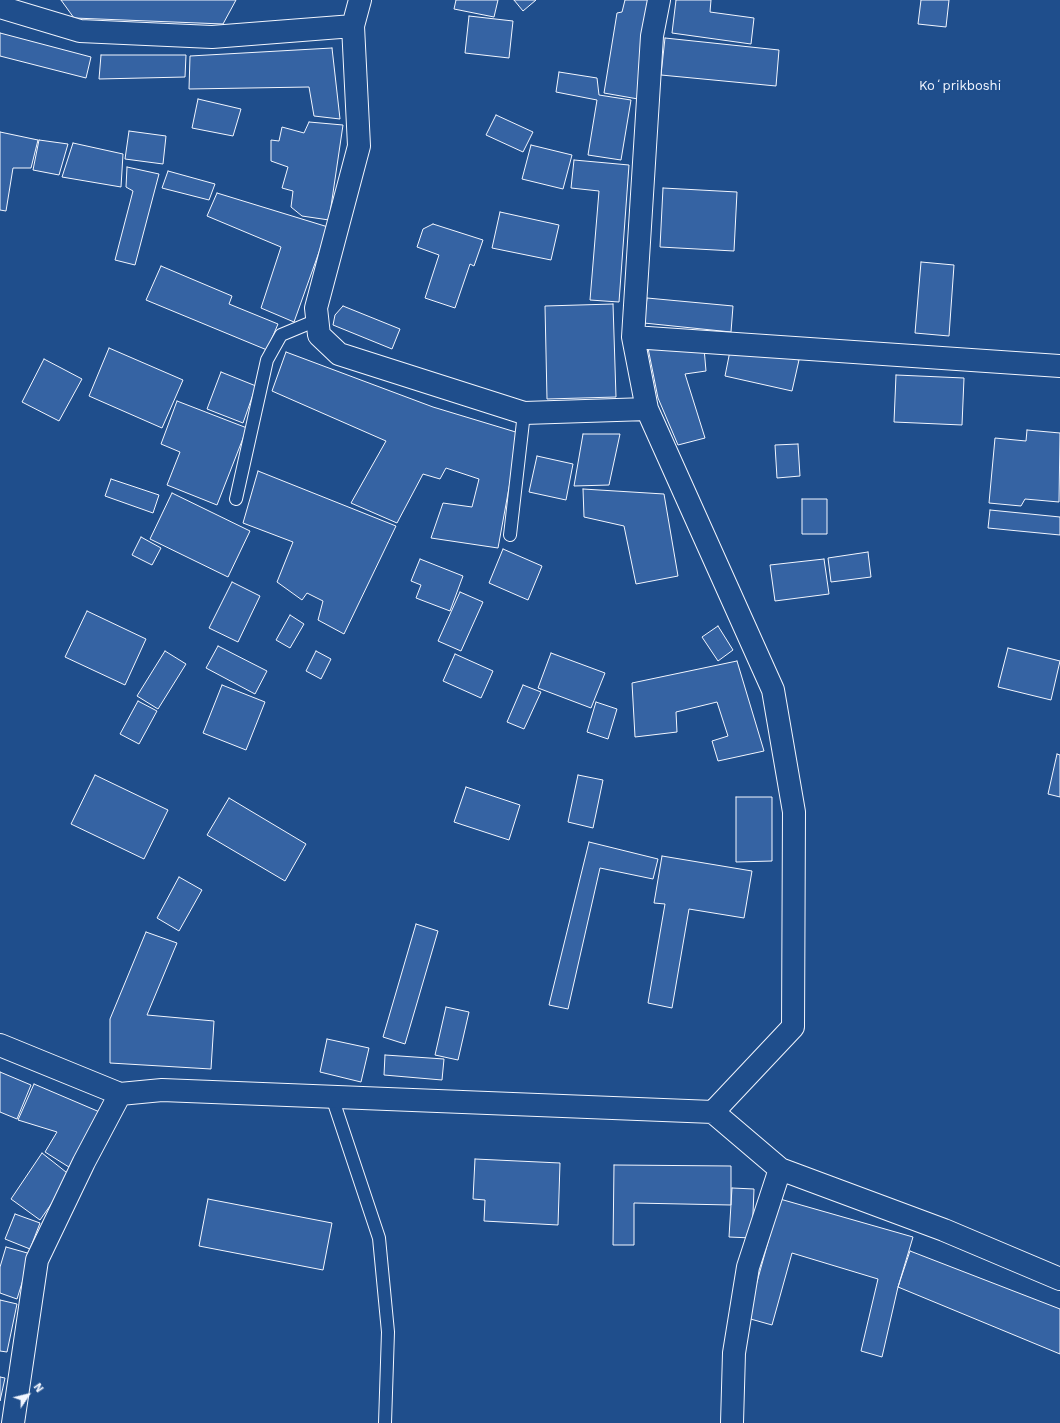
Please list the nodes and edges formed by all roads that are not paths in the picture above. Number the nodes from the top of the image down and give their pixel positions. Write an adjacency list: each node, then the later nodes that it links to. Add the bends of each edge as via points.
1 (360, 0): 4 (street)
2 (659, 0): 6 (street, via 652,36)
3 (0, 7): 4 (street, via 80,31 212,37)
4 (353, 26): 5 (street, via 359,146 316,308)
5 (318, 320): 9 (street, via 319,335 339,354); 10 (lane, via 281,335 267,360)
6 (633, 337): 7 (street); 8 (street)
7 (1060, 366)
8 (647, 410): 9 (street); 15 (street, via 773,690 794,812 793,1027)
9 (524, 413): 11 (lane)
10 (236, 499)
11 (510, 535)
12 (0, 1045): 13 (street)
13 (120, 1094): 14 (street, via 162,1090); 18 (street, via 37,1260)
14 (332, 1097): 15 (street); 19 (lane, via 379,1238 388,1332)
15 (713, 1112): 16 (street)
16 (780, 1169): 17 (street, via 944,1230); 20 (street, via 748,1267 734,1353)
17 (1060, 1279)
18 (13, 1423)
19 (385, 1423)
20 (732, 1423)

